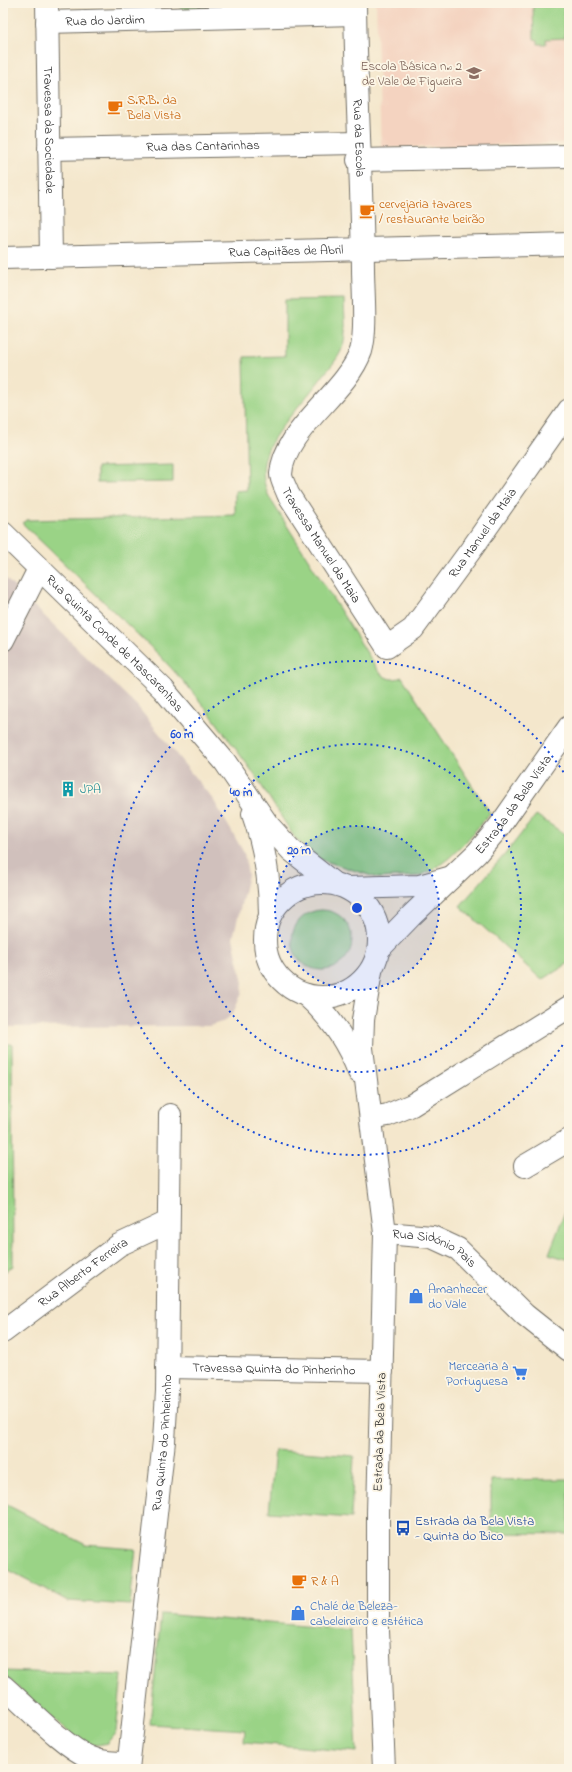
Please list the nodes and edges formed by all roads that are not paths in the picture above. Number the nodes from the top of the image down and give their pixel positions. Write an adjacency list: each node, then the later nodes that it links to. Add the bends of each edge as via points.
1 (355, 9): 2 (street, Rua do Jardim); 4 (street, Rua da Escola)
2 (47, 12): 3 (street, Travessa da Sociedade)
3 (49, 148): 4 (street, Rua das Cantarinhas); 8 (street, Travessa da Sociedade)
4 (358, 151): 5 (street, Rua das Cantarinhas); 7 (street, Rua da Escola)
5 (569, 156)
6 (569, 244): 7 (street, Rua Capitães de Abril)
7 (362, 249): 8 (street, Rua Capitães de Abril); 11 (street, Rua da Escola, via 361,350 352,369)
8 (51, 257): 9 (street, Rua Capitães de Abril)
9 (3, 258)
10 (569, 410): 15 (street, Rua Manuel da Maia, via 413,629)
11 (296, 438): 15 (street, Travessa Manuel da Maia, via 285,456 281,475 288,494)
12 (3, 533): 13 (street, Rua Quinta Conde de Mascarenhas)
13 (39, 568): 14 (street); 17 (street, Rua Quinta Conde de Mascarenhas, via 163,689 225,762)
14 (3, 640)
15 (387, 647)
16 (569, 727): 18 (street, Estrada da Bela Vista, via 499,827 477,853)
17 (248, 798): 19 (street, Rua Quinta Conde de Mascarenhas, via 291,850); 20 (street, Rua Quinta Conde de Mascarenhas, via 267,862)
18 (451, 877): 19 (street, via 419,886); 21 (street, Estrada da Bela Vista)
19 (340, 886): 20 (street, via 314,883 296,888 281,899); 21 (street, via 362,898 373,913 379,931)
20 (270, 915): 23 (street, via 264,934 266,954 274,972 288,987)
21 (379, 949): 22 (street)
22 (371, 971): 23 (street, via 358,985 342,994 324,998); 25 (street, via 363,1020 362,1048)
23 (306, 995): 25 (street, via 323,1010 347,1044)
24 (569, 1007): 27 (street, via 412,1105 388,1115)
25 (367, 1095): 27 (street, Estrada da Bela Vista)
26 (170, 1115): 30 (street, Rua Quinta do Pinheirinho)
27 (371, 1118): 31 (street, Estrada da Bela Vista)
28 (569, 1140): 29 (street)
29 (525, 1166)
30 (168, 1222): 32 (street, Rua Alberto Ferreira, via 119,1245); 34 (street, Rua Quinta do Pinheirinho)
31 (385, 1233): 33 (street, Rua Sidónio Pais, via 432,1237 458,1249 525,1315); 35 (street, Estrada da Bela Vista)
32 (3, 1332)
33 (569, 1350)
34 (167, 1367): 35 (street, Travessa Quinta do Pinherinho); 37 (street, Rua Quinta do Pinheirinho, via 164,1441)
35 (382, 1370): 38 (street, Estrada da Bela Vista, via 378,1631)
36 (3, 1686): 37 (street, via 70,1746 88,1757)
37 (128, 1766)
38 (384, 1769)

